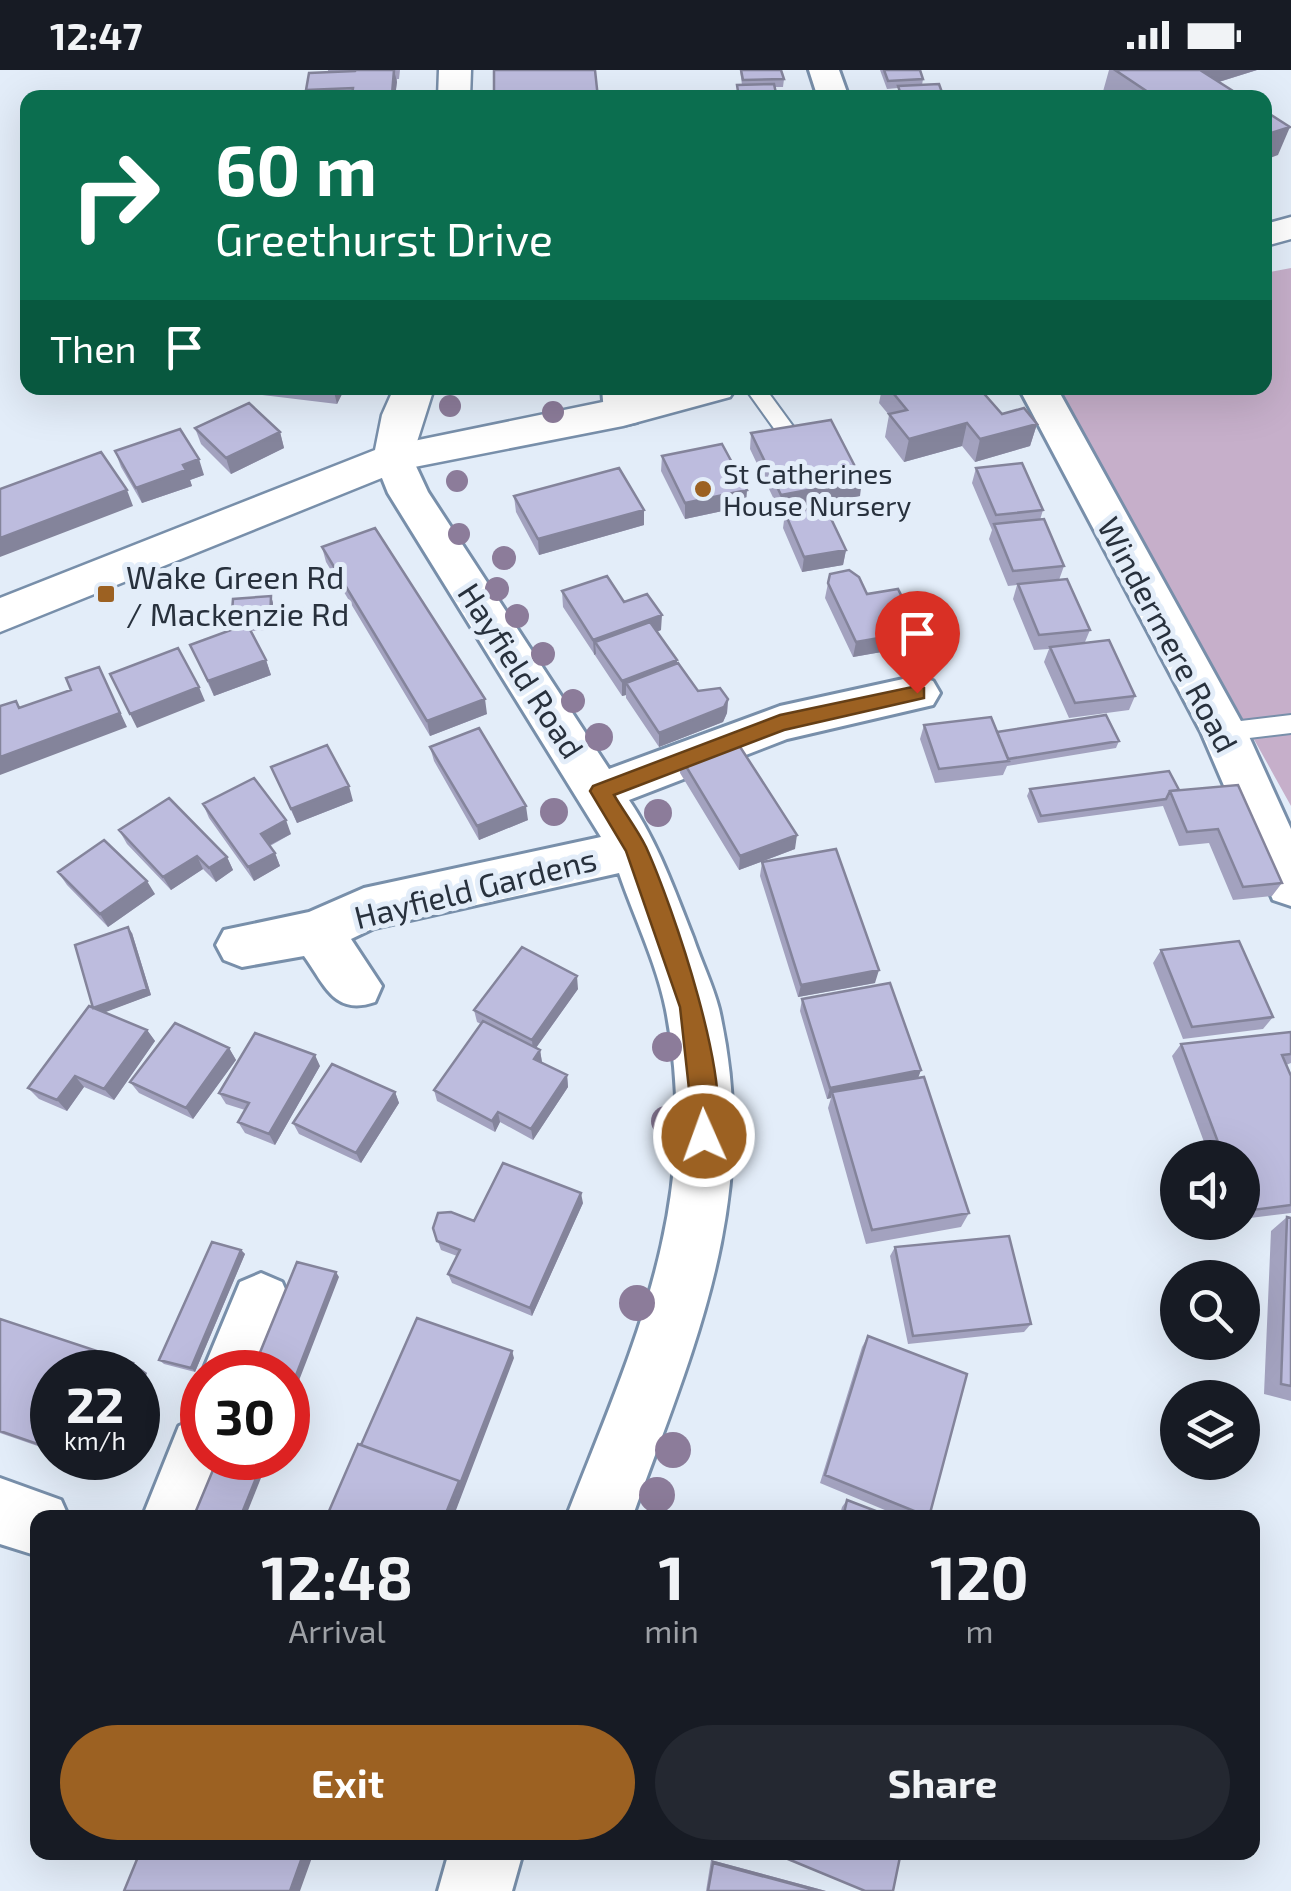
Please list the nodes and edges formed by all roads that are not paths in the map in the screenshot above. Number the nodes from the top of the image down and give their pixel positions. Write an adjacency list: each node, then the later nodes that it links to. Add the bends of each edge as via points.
1 (411, 395): 7 (main road)
2 (661, 395): 5 (main road)
3 (760, 395): 6 (lane)
4 (1042, 395): 11 (street, Windermere Road)
5 (622, 400): 7 (main road)
6 (785, 429)
7 (394, 458): 8 (main road); 12 (street, Hayfield Road, via 408,493)
8 (0, 616)
9 (917, 693): 12 (street, via 780,723)
10 (1291, 724): 11 (lane)
11 (1224, 732): 14 (street, Windermere Road)
12 (600, 791): 13 (street, Hayfield Road)
13 (636, 848): 15 (street, Hayfield Gardens, via 364,909); 22 (street, Hayfield Road, via 692,1007 705,1106 702,1194 679,1304)
14 (1291, 886)
15 (316, 932): 16 (street, Hayfield Gardens); 17 (street, Hayfield Gardens)
16 (242, 945)
17 (356, 986)
18 (262, 1303): 19 (street)
19 (242, 1350)
20 (190, 1480): 21 (street)
21 (178, 1510)
22 (601, 1510)
23 (0, 1511): 24 (street)
24 (30, 1520)
25 (484, 1860): 26 (street)
26 (475, 1891)

